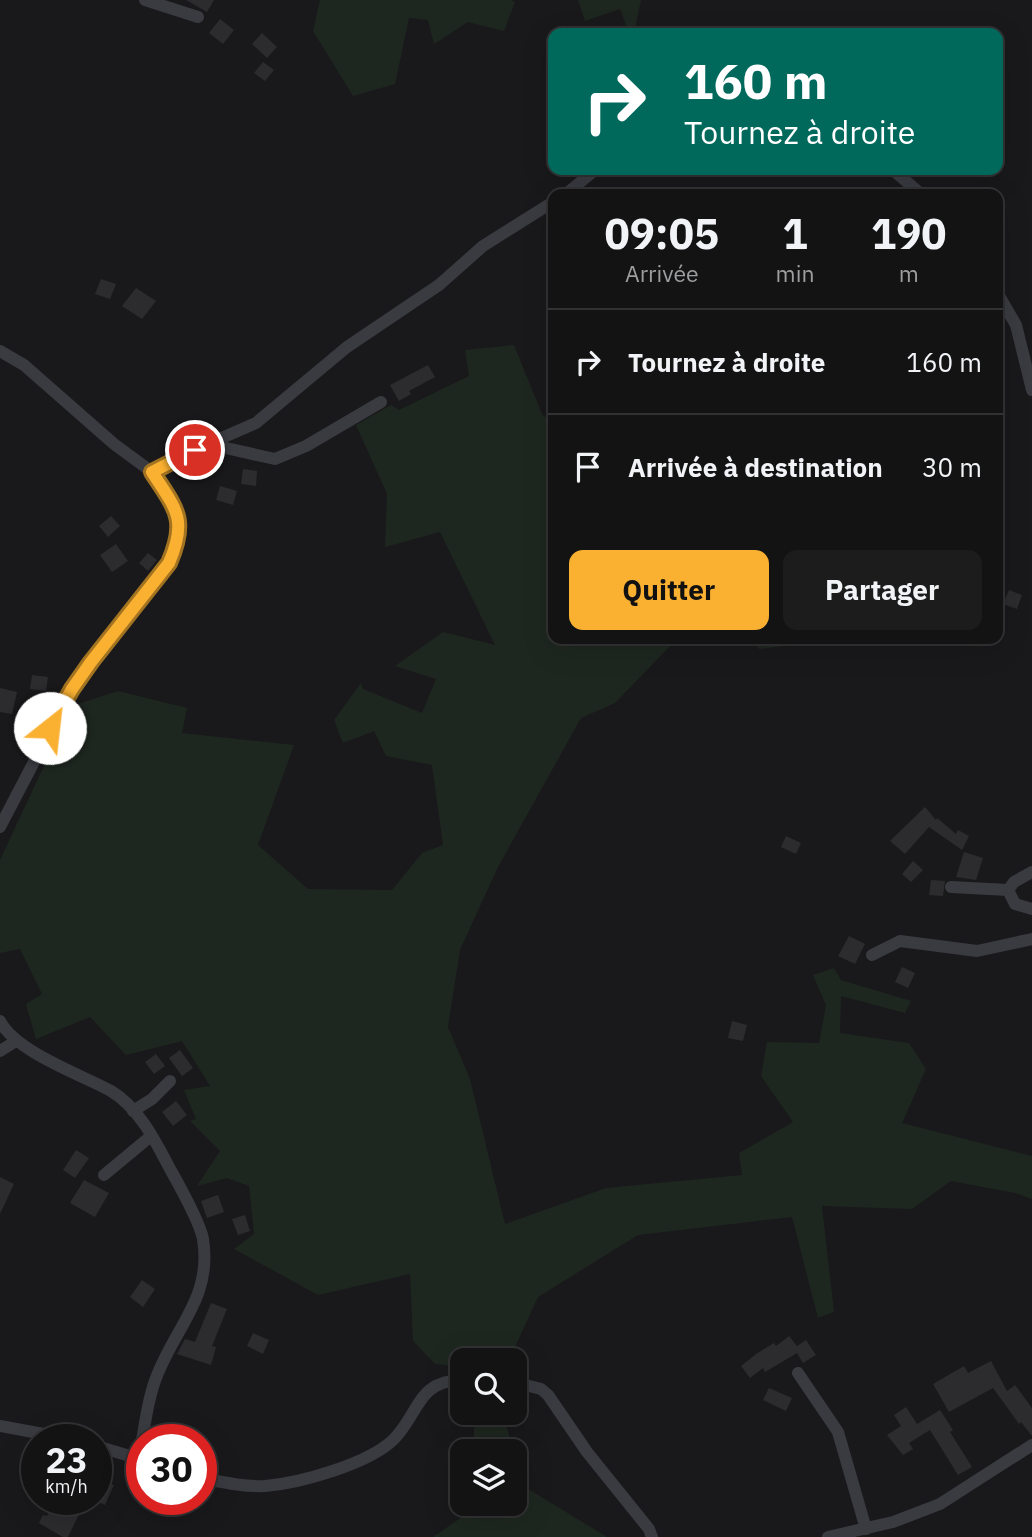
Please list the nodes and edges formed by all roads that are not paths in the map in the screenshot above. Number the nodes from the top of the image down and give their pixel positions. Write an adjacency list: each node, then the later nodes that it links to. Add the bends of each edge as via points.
1 (145, 0): 2 (street)
2 (198, 17)
3 (589, 175): 5 (street)
4 (899, 175): 6 (street)
5 (572, 189)
6 (915, 189)
7 (548, 205): 12 (street, via 483,246 439,285 347,347 256,423)
8 (1003, 303): 10 (street, via 1016,325)
9 (0, 351): 13 (street, via 24,365)
10 (1032, 390)
11 (380, 402): 12 (street, via 275,459)
12 (208, 443): 13 (street)
13 (152, 472): 14 (street, via 174,506 180,530 177,545 169,563 72,689)
14 (0, 827)
15 (1032, 872): 17 (street)
16 (951, 887): 17 (street)
17 (1008, 890): 18 (street, via 1015,904)
18 (1032, 909)
19 (1032, 939): 20 (street, via 977,951 900,941)
20 (872, 955)
21 (2, 1024): 22 (street); 23 (street)
22 (16, 1041): 24 (street); 26 (street, via 119,1096)
23 (0, 1046)
24 (0, 1052)
25 (170, 1081): 26 (street)
26 (133, 1111): 27 (street)
27 (151, 1136): 28 (street); 32 (street, via 203,1236 205,1262 204,1282 157,1373)
28 (104, 1175)
29 (798, 1373): 37 (street, via 838,1433)
30 (450, 1381): 36 (street, via 433,1386 394,1439 382,1448 321,1475 263,1486)
31 (527, 1385): 38 (street, via 548,1395)
32 (145, 1424)
33 (0, 1426): 34 (street)
34 (21, 1430)
35 (1032, 1445): 37 (street, via 940,1504)
36 (217, 1481)
37 (866, 1529): 39 (street)
38 (652, 1537)
39 (828, 1537)

